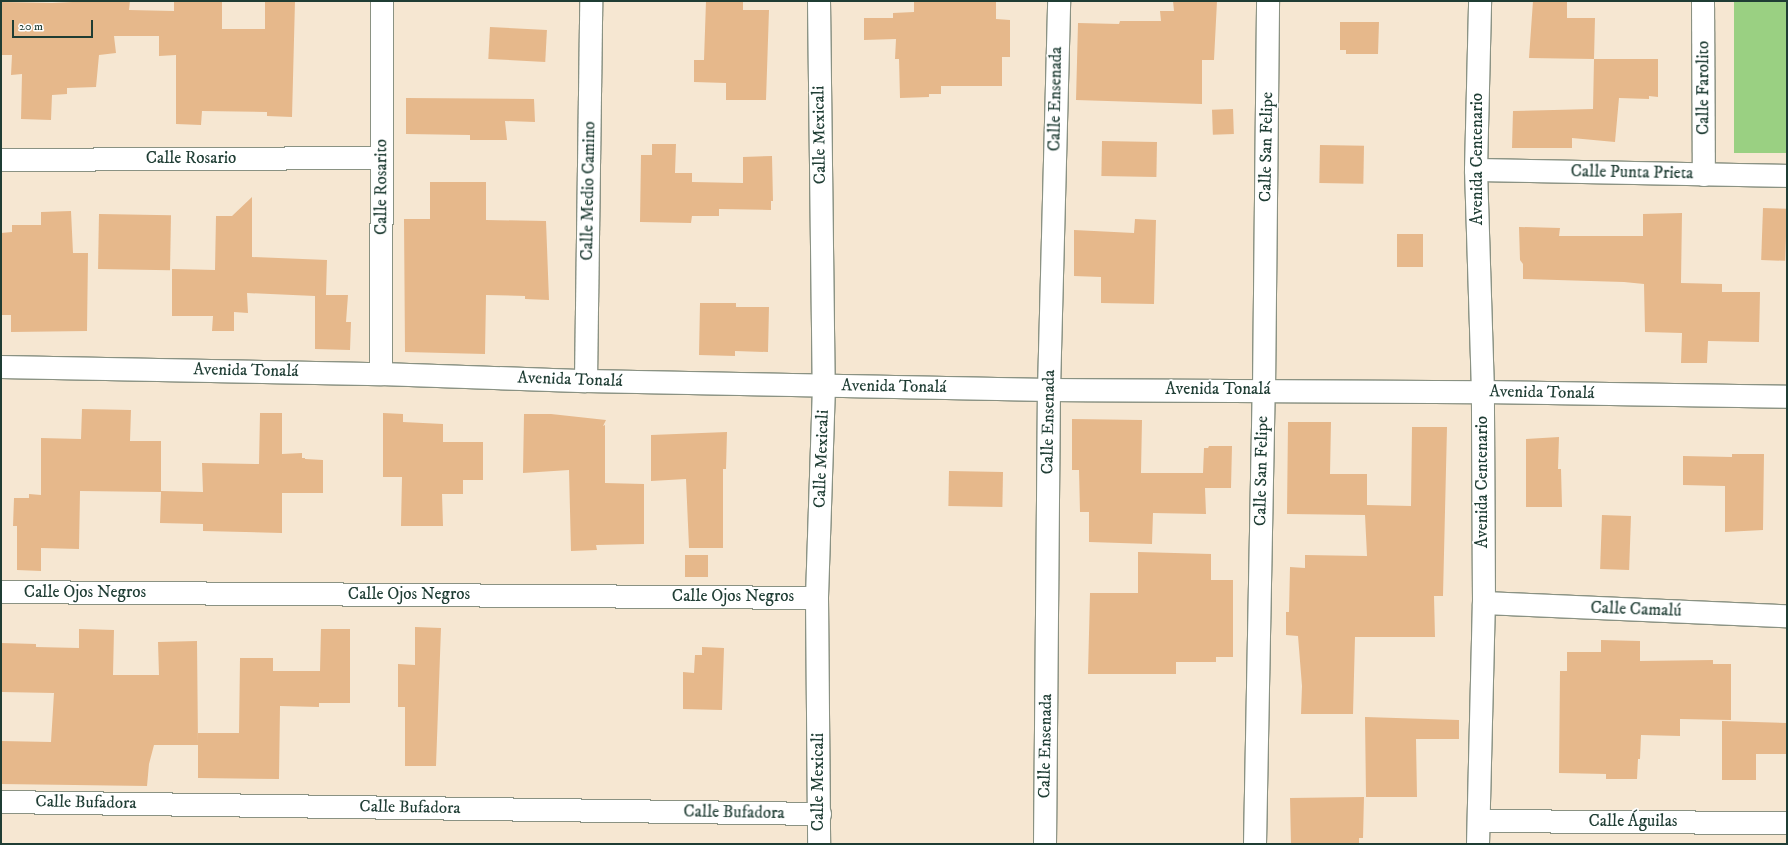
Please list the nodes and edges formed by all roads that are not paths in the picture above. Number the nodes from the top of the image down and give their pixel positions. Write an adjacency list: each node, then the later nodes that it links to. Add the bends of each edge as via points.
1 (382, 1): 8 (street, Calle Rosarito)
2 (591, 1): 15 (street, Calle Medio Camino)
3 (819, 1): 16 (street, Calle Mexicali)
4 (1058, 1): 17 (street, Calle Ensenada)
5 (1268, 1): 18 (street, Calle San Felipe)
6 (1480, 1): 10 (street, Avenida Centenario)
7 (1703, 1): 11 (street, Calle Farolito)
8 (382, 158): 9 (street, Calle Rosario); 14 (street, Calle Rosarito)
9 (1, 160)
10 (1476, 170): 11 (street, Calle Punta Prieta); 19 (street, Avenida Centenario)
11 (1704, 175): 12 (street, Calle Punta Prieta)
12 (1787, 176)
13 (1, 367): 14 (street, Avenida Tonalá)
14 (381, 374): 15 (street, Avenida Tonalá)
15 (586, 381): 16 (street, Avenida Tonalá)
16 (824, 386): 17 (street, Avenida Tonalá); 22 (street, Calle Mexicali)
17 (1049, 390): 18 (street, Avenida Tonalá); 30 (street, Calle Ensenada)
18 (1264, 390): 19 (street, Avenida Tonalá); 31 (street, Calle San Felipe)
19 (1483, 392): 20 (street, Avenida Tonalá); 23 (street, Avenida Centenario)
20 (1787, 397)
21 (1, 592): 22 (street, Calle Ojos Negros)
22 (817, 598): 26 (street, Calle Mexicali)
23 (1484, 604): 24 (street, Calle Camalú); 27 (street, Avenida Centenario)
24 (1787, 616)
25 (1, 802): 26 (street, Calle Bufadora)
26 (820, 814): 29 (street, Calle Mexicali)
27 (1479, 821): 28 (street, Calle Águilas); 32 (street, Avenida Centenario)
28 (1787, 822)
29 (819, 844)
30 (1045, 844)
31 (1255, 844)
32 (1478, 844)

